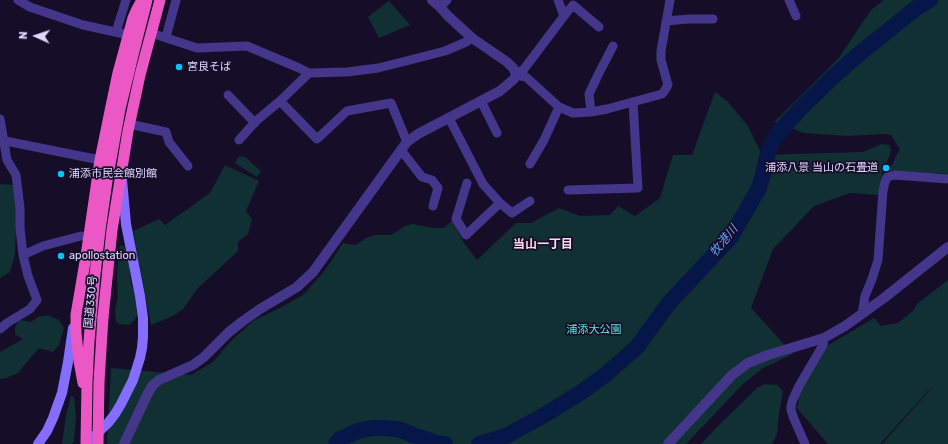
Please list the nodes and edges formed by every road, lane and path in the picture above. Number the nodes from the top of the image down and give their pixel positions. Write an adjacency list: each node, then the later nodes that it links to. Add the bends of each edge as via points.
1 (20, 0): 18 (street, via 83,25)
2 (126, 0): 18 (street)
3 (142, 0): 20 (highway, via 135,13)
4 (147, 0): 57 (highway, 国道330号, via 120,109 100,230)
5 (160, 0): 19 (highway, 国道330号)
6 (176, 0): 21 (street)
7 (432, 0): 12 (street)
8 (558, 0): 13 (street)
9 (670, 0): 16 (street)
10 (789, 0): 14 (street)
11 (570, 2): 13 (street); 17 (street)
12 (443, 4): 22 (street, via 448,16)
13 (564, 16): 25 (street, via 524,69)
14 (796, 16)
15 (713, 19): 16 (street)
16 (666, 21): 29 (street, via 661,60 668,85 662,94)
17 (599, 27)
18 (116, 32): 20 (street)
19 (151, 33): 21 (street); 35 (highway, 国道330号)
20 (129, 35): 40 (highway, via 118,73)
21 (166, 37): 24 (street, via 197,48 246,46)
22 (472, 38): 24 (street, via 445,51 378,68); 25 (street, via 507,62)
23 (614, 46): 31 (street, via 589,94)
24 (309, 73): 27 (street)
25 (516, 75): 28 (street, via 504,88); 30 (street, via 526,77)
26 (228, 95): 34 (street)
27 (280, 101): 34 (street); 39 (street, via 316,139 347,111 391,103)
28 (481, 101): 32 (street); 36 (street)
29 (633, 102): 31 (street); 46 (street, via 638,188)
30 (559, 107): 31 (street, via 573,113); 41 (street)
31 (591, 112)
32 (449, 118): 39 (street, via 418,134); 48 (street, via 483,184)
33 (0, 119): 38 (street)
34 (255, 123): 37 (street)
35 (129, 124): 42 (street, via 166,132 169,142); 43 (highway, 国道330号)
36 (497, 133)
37 (239, 140)
38 (2, 141): 40 (street); 52 (street, via 7,160 16,175)
39 (404, 146): 49 (street, via 422,177 432,180 438,188); 61 (street, via 313,272 297,287 243,320 193,365 153,385)
40 (100, 160): 54 (highway)
41 (530, 164)
42 (188, 166)
43 (120, 174): 59 (main road, via 127,234 140,296 143,338 133,380 121,404 108,423); 60 (highway, 国道330号, bridge, via 103,317)
44 (948, 178): 53 (street, via 895,175 887,177 883,191 878,260 865,296)
45 (467, 183): 48 (street, via 456,218 466,235)
46 (568, 190)
47 (530, 201): 48 (street, via 512,213)
48 (500, 203)
49 (433, 206)
50 (81, 236): 52 (street, via 43,246)
51 (948, 247): 53 (street)
52 (23, 255): 55 (street, via 36,300 30,309)
53 (862, 314): 56 (street)
54 (76, 315): 57 (highway, via 78,361); 58 (main road, via 62,393 47,431)
55 (0, 329)
56 (824, 338): 62 (street, via 768,354 748,363 732,375); 63 (street, via 823,345 799,386 791,406)
57 (86, 398): 59 (highway, 国道330号)
58 (38, 444)
59 (86, 444)
60 (98, 444)
61 (124, 444)
62 (668, 444)
63 (805, 444)

